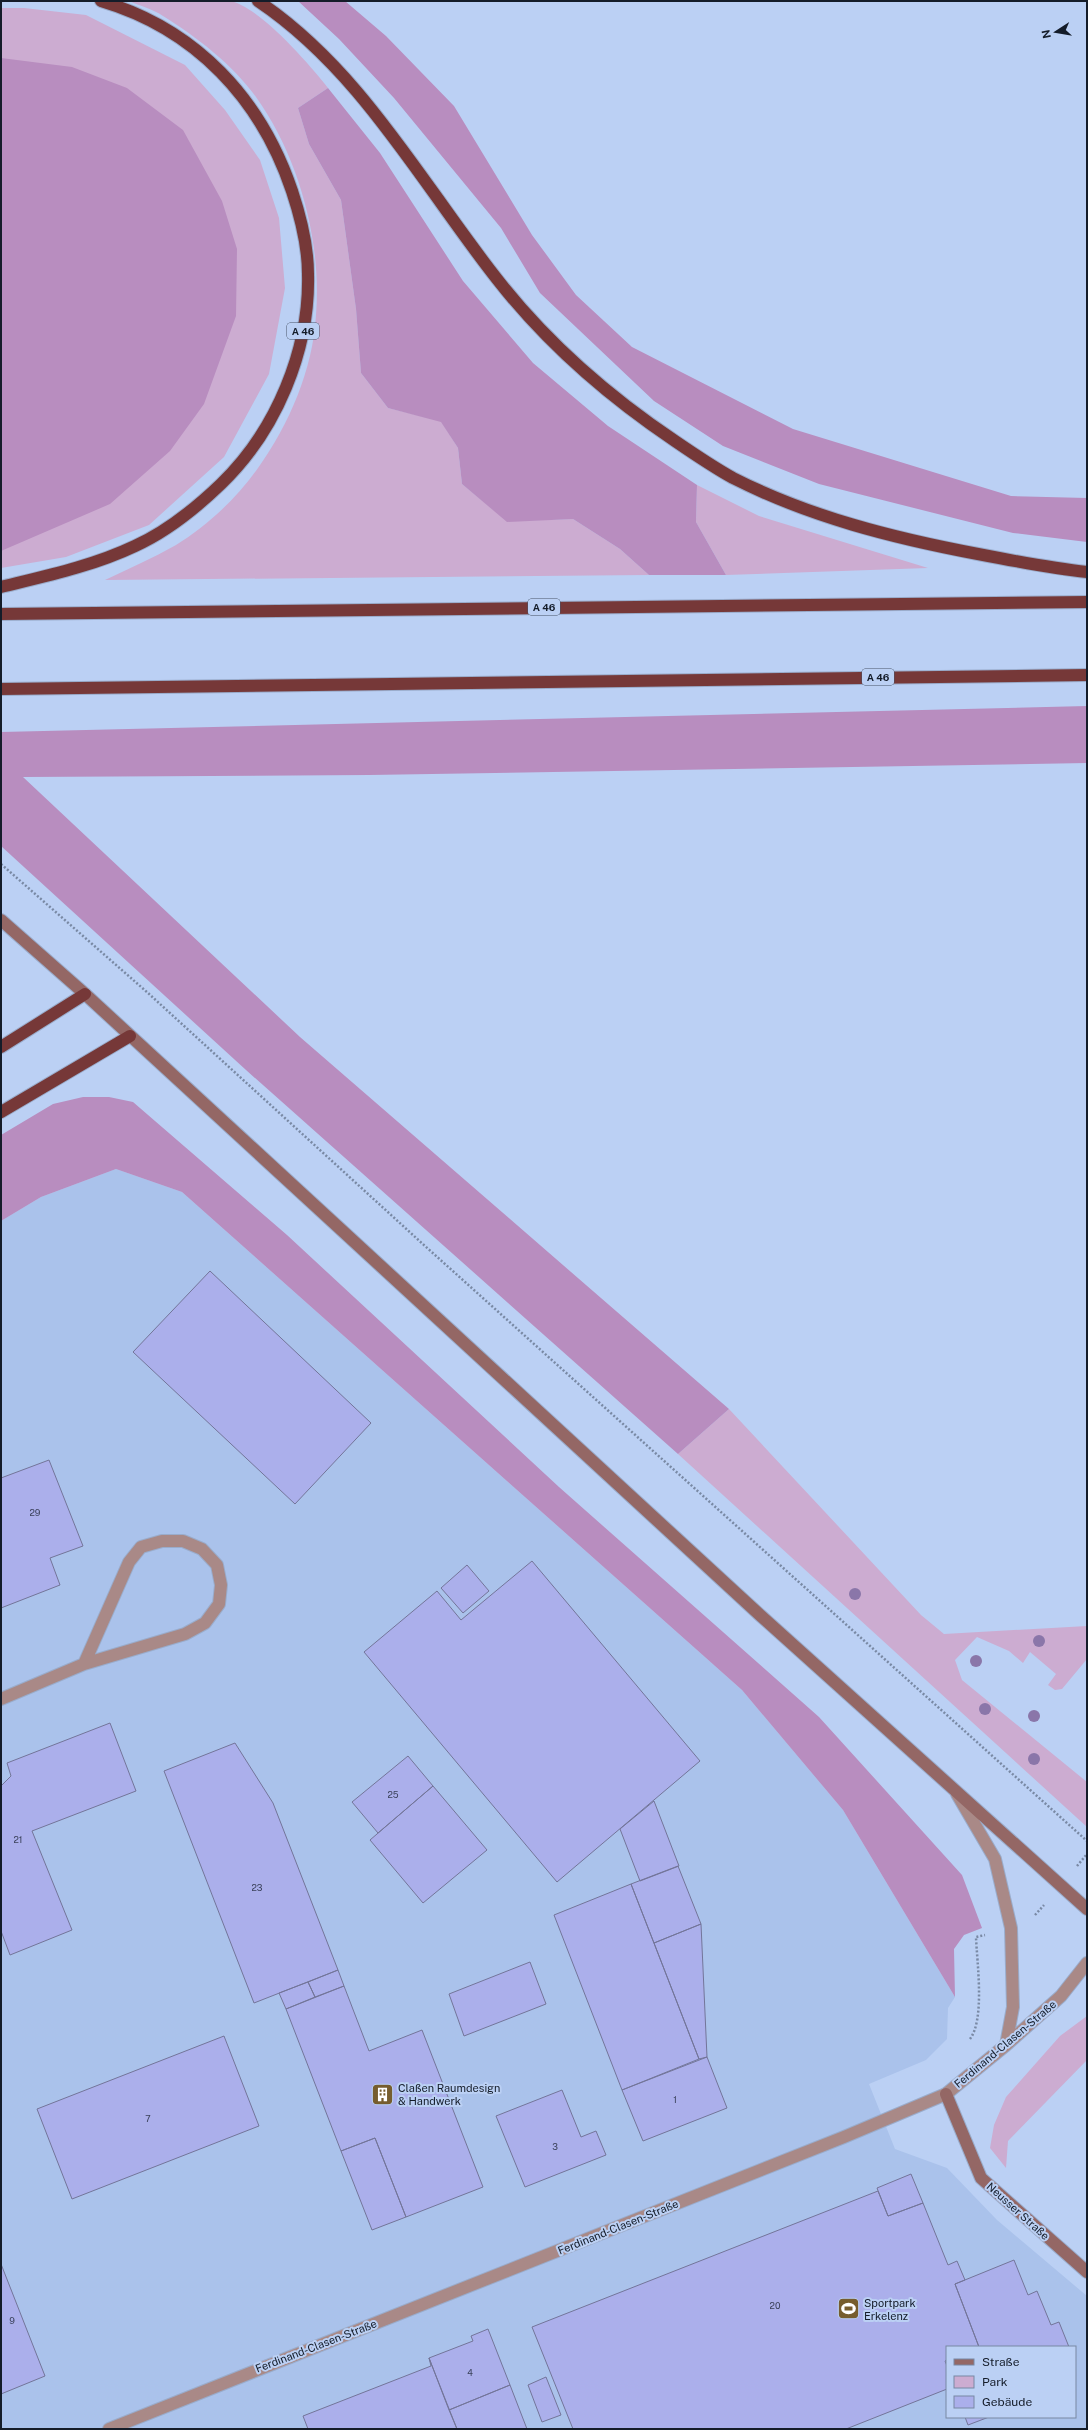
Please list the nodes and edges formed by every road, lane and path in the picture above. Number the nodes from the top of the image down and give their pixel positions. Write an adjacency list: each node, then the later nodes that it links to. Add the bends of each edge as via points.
1 (101, 1): 4 (highway, A 46, via 153,21 202,53 231,83 270,136 302,221 308,274 303,333 291,375 273,417 222,484 182,518 136,546 75,569)
2 (258, 1): 3 (highway, via 294,29 346,79 396,140 496,278 544,335 633,413 731,477 774,497 835,520 908,540)
3 (1087, 572)
4 (1, 587)
5 (1087, 602): 6 (highway, A 46)
6 (1, 614)
7 (1087, 675): 8 (highway, A 46)
8 (1, 689)
9 (1, 864): 18 (path)
10 (1, 920): 11 (main road)
11 (85, 994): 12 (main road); 13 (highway)
12 (130, 1036): 14 (highway); 17 (main road)
13 (1, 1047)
14 (1, 1112)
15 (84, 1664): 15 (street, via 185,1634 204,1623 219,1604 222,1584 217,1565 202,1549 183,1541 162,1541 141,1547 129,1562); 16 (street)
16 (1, 1699)
17 (956, 1792): 19 (main road); 21 (street, via 995,1859 1011,1928 1013,2007)
18 (1087, 1841)
19 (1087, 1909)
20 (1087, 1963): 21 (street, Ferdinand-Clasen-Straße, via 1061,1996)
21 (1006, 2045): 22 (street, Ferdinand-Clasen-Straße)
22 (946, 2094): 23 (main road, Neusser Straße, via 981,2178); 24 (street, Ferdinand-Clasen-Straße, via 844,2137)
23 (1087, 2272)
24 (109, 2429)

